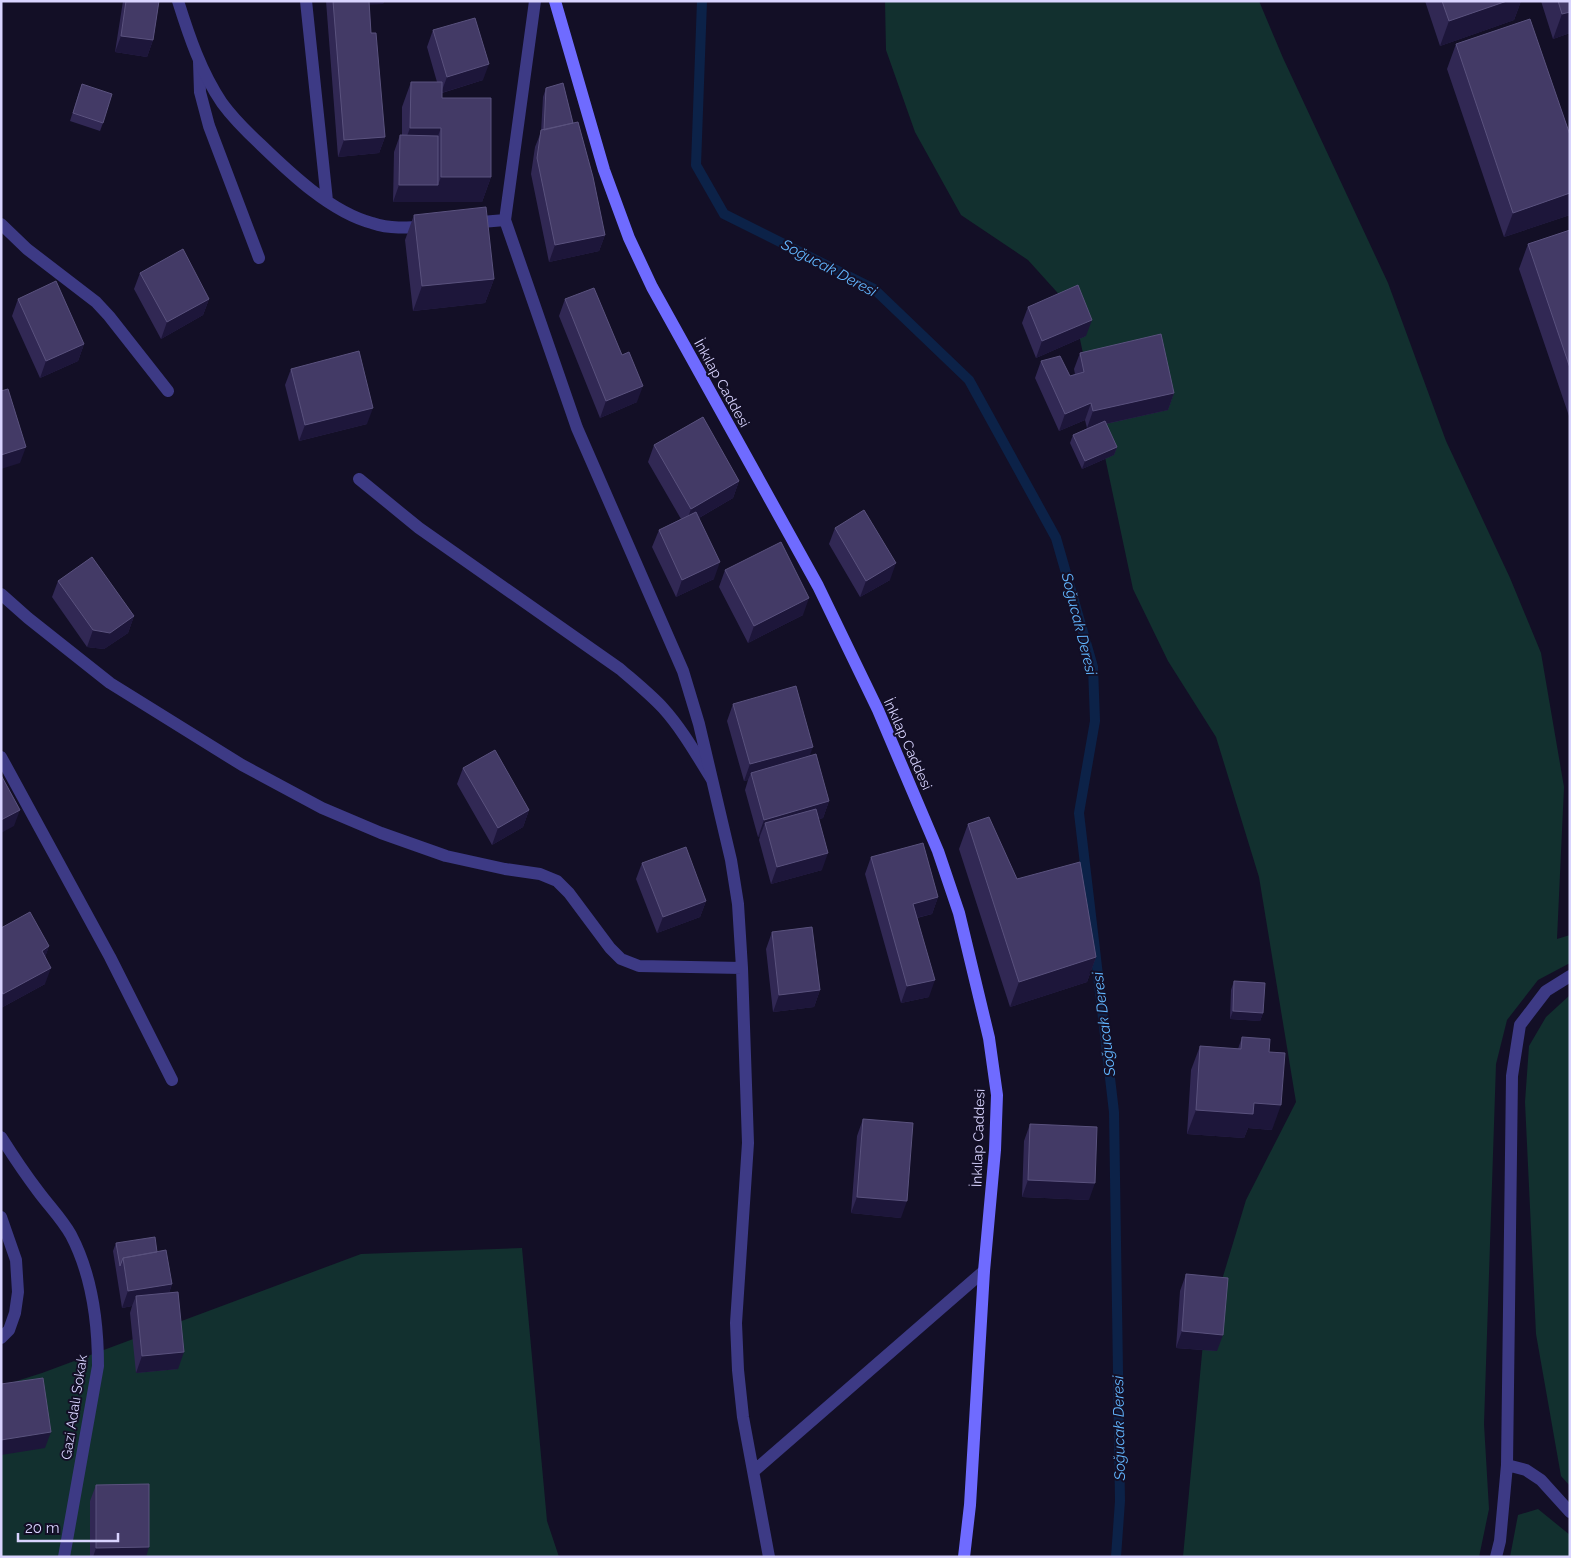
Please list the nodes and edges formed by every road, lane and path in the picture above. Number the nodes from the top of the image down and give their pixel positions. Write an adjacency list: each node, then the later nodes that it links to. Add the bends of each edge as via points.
1 (178, 1): 5 (street)
2 (306, 1): 6 (street)
3 (535, 1): 7 (street)
4 (555, 1): 22 (street, İnkılap Caddesi, via 604,170 630,238 656,295 818,586 878,710 938,851 959,913 989,1038 997,1095 996,1150)
5 (199, 58): 6 (street, via 223,103 249,134 290,174); 11 (street, via 200,92 210,126)
6 (327, 201): 10 (street, via 372,223 399,228)
7 (505, 220): 9 (street); 16 (street, via 577,428 683,671)
8 (1, 224): 12 (street, via 27,249 96,302)
9 (457, 224)
10 (438, 225)
11 (259, 258)
12 (168, 391)
13 (359, 480): 16 (street, via 419,528 620,669 662,708)
14 (1, 594): 17 (street, via 110,683 242,765 322,808 446,856 540,874 557,881 621,959 638,966)
15 (1, 757): 19 (street, via 110,957)
16 (714, 782): 17 (street, via 732,860)
17 (742, 968): 25 (street, via 748,1143 736,1323 743,1417)
18 (1570, 976): 24 (street, via 1546,991 1520,1025 1512,1076)
19 (172, 1080)
20 (1, 1137): 27 (street, Gazi Adalı Sokak, via 70,1234 83,1264 96,1317 98,1366)
21 (1, 1217): 23 (street, via 16,1260 18,1292 9,1330)
22 (984, 1271): 25 (street); 29 (street, İnkılap Caddesi)
23 (1, 1338)
24 (1507, 1465): 26 (street, via 1526,1470 1541,1480); 30 (street)
25 (754, 1471): 28 (street)
26 (1570, 1512)
27 (64, 1557)
28 (768, 1557)
29 (964, 1557)
30 (1496, 1557)

